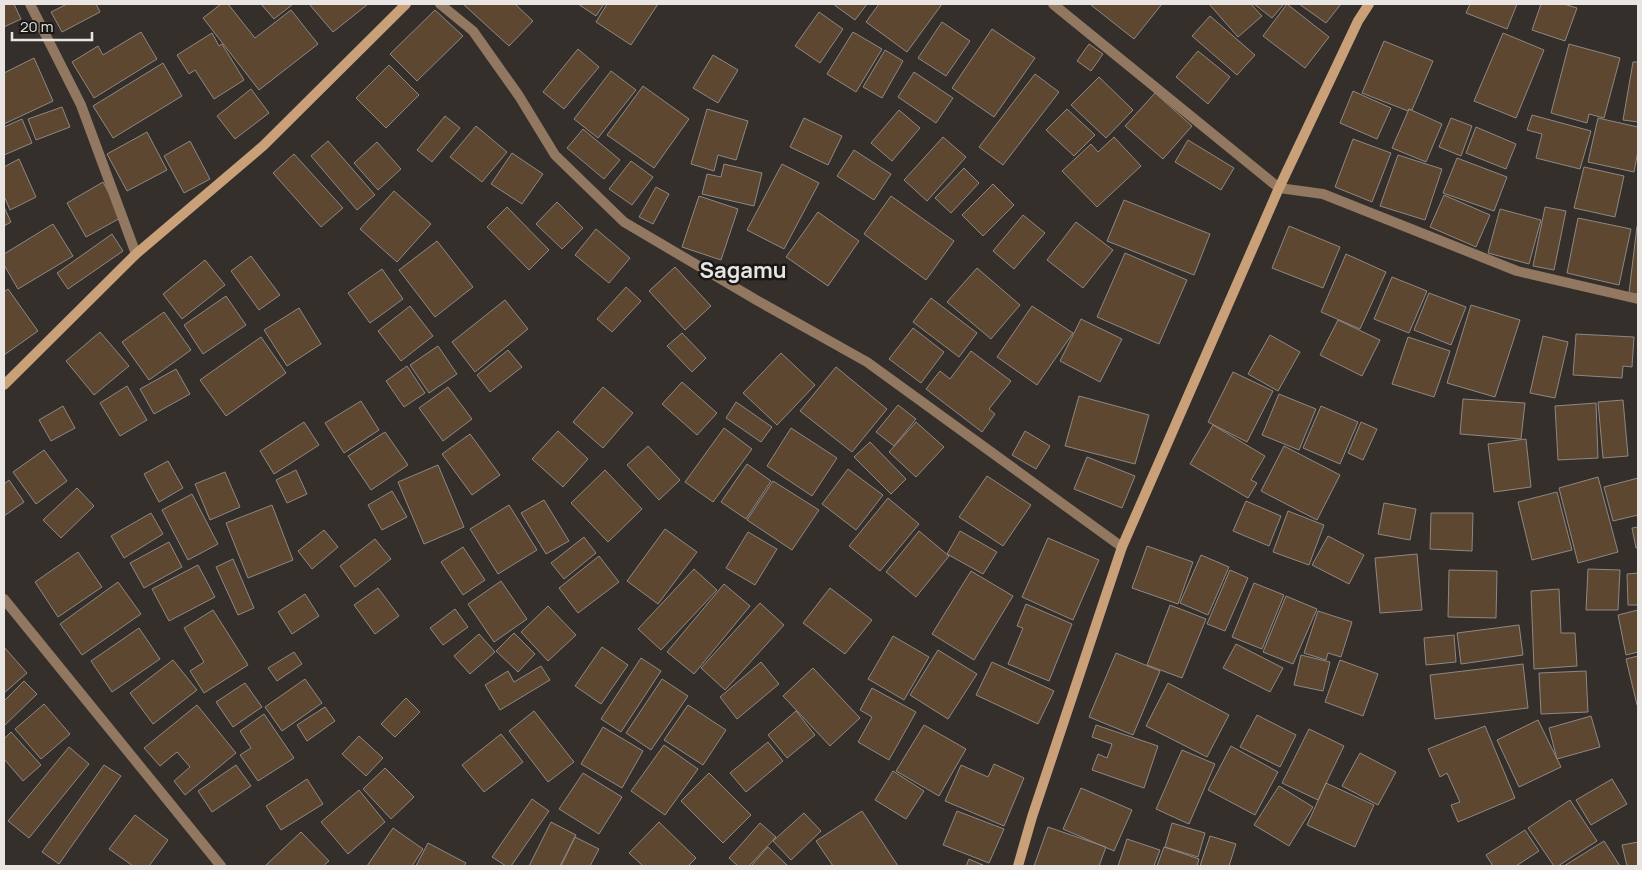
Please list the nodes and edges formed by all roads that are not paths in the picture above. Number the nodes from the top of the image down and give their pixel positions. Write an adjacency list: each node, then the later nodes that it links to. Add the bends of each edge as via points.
1 (30, 4): 7 (street, via 81,105)
2 (406, 4): 7 (street, via 263,146)
3 (440, 4): 10 (street, via 473,31 519,96 555,155 624,222 867,362)
4 (1053, 4): 6 (street)
5 (1369, 4): 6 (street)
6 (1279, 188): 8 (street, via 1323,194 1517,271); 10 (street)
7 (136, 254): 9 (street)
8 (1638, 299)
9 (4, 385)
10 (1122, 547): 13 (street)
11 (4, 599): 12 (street)
12 (221, 866)
13 (1018, 866)

